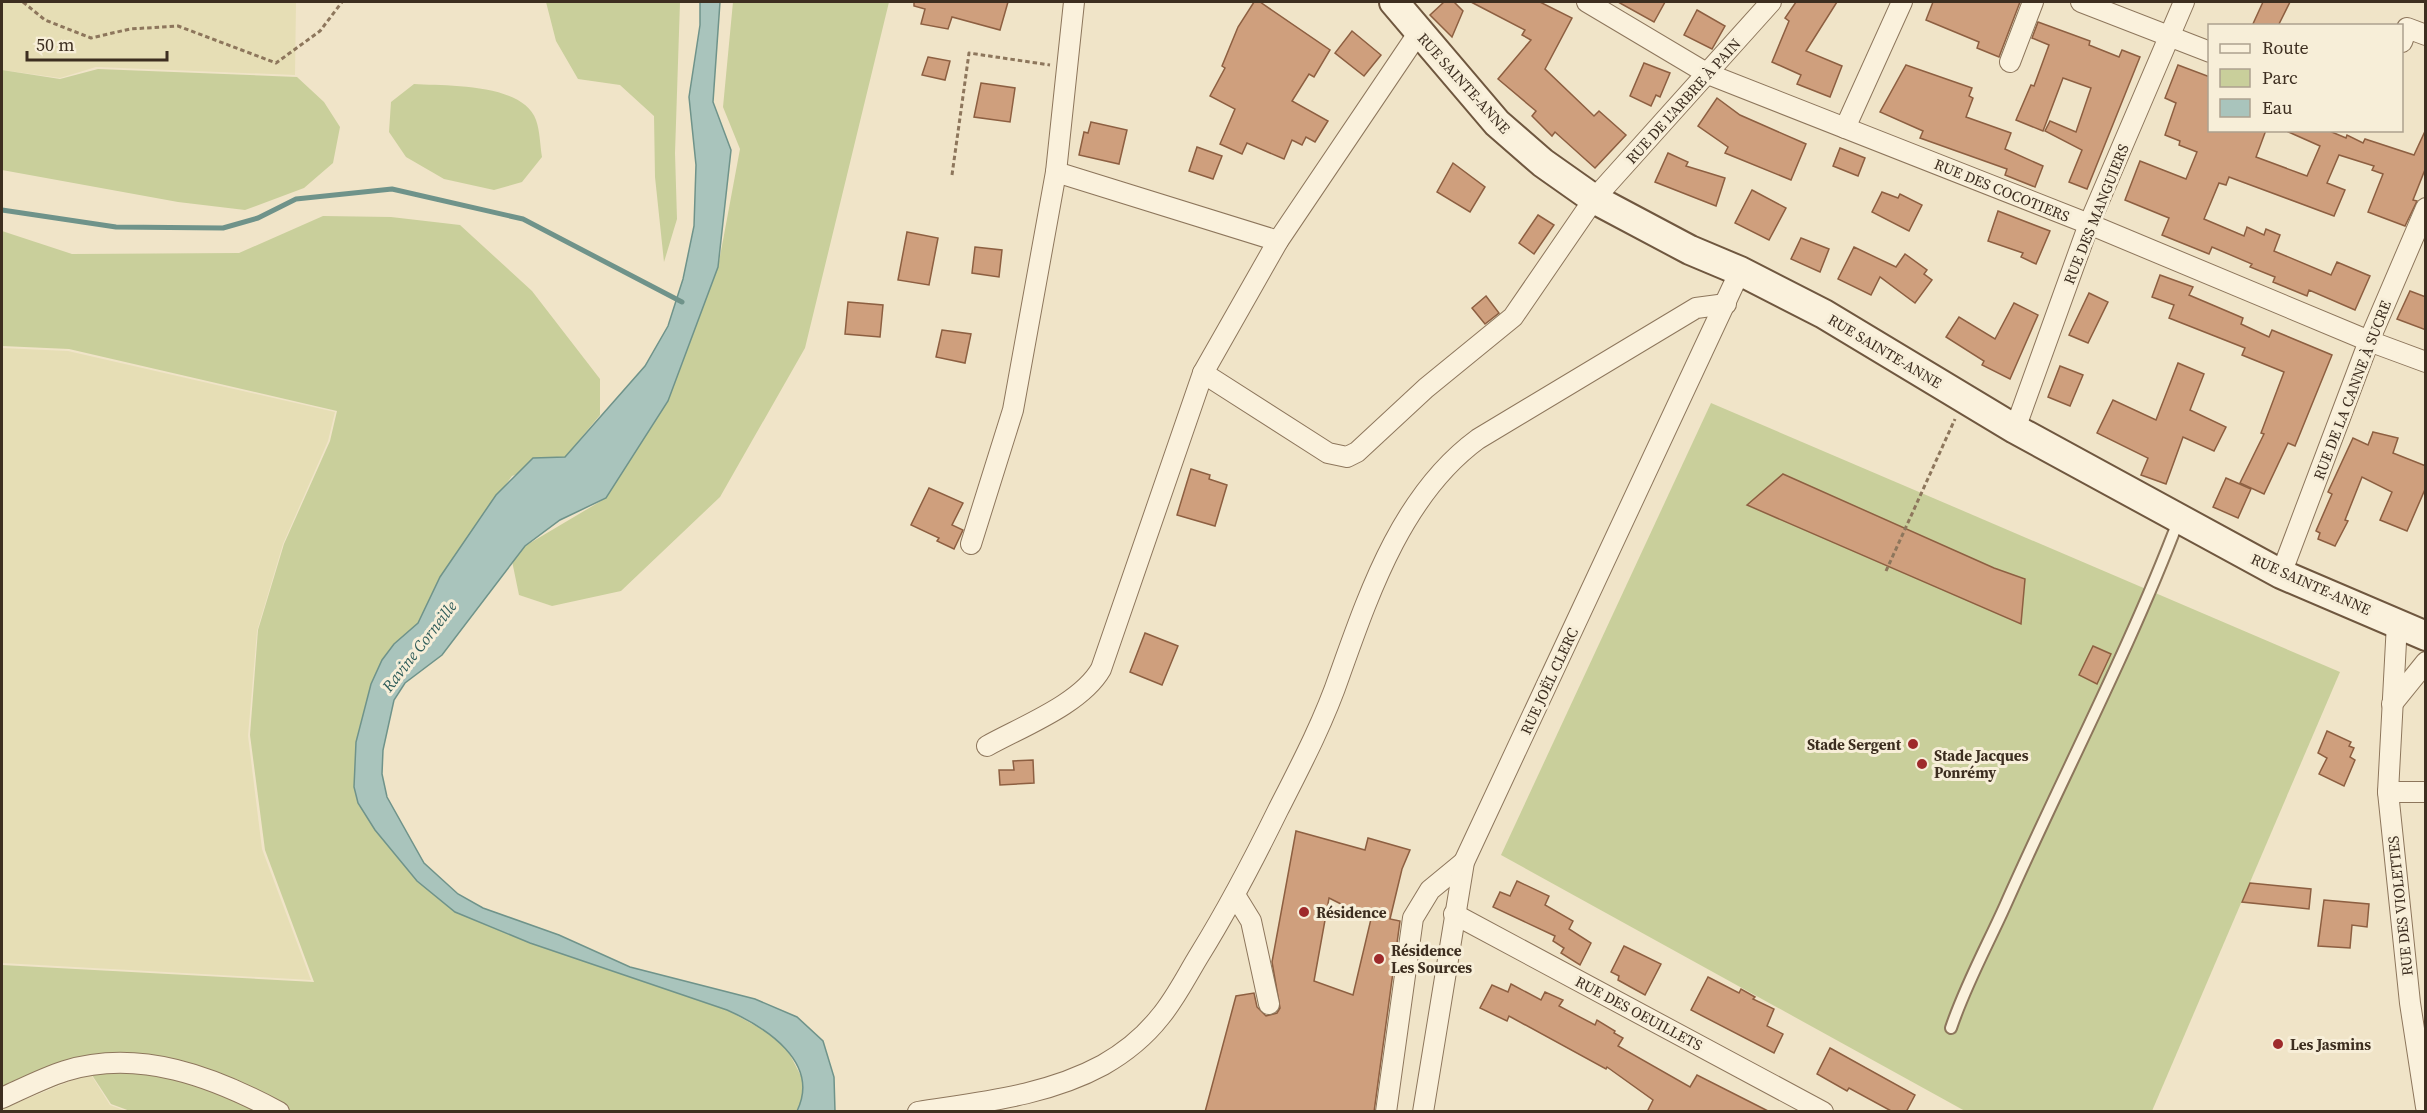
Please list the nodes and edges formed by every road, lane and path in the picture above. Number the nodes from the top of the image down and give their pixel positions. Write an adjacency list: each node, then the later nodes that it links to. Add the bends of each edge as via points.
1 (23, 2): 2 (path, via 45,20 91,38 130,29 178,26 276,63 320,31)
2 (342, 2)
3 (1074, 2): 17 (street)
4 (1394, 2): 11 (main road, RUE SAINTE-ANNE)
5 (1587, 2): 18 (street, RUE DES COCOTIERS)
6 (1771, 2): 18 (street, RUE DE L'ARBRE À PAIN)
7 (1902, 2): 19 (street)
8 (2033, 2): 16 (street)
9 (2081, 2): 13 (street)
10 (2184, 2): 13 (street, RUE DES MANGUIERS)
11 (1419, 32): 22 (main road, RUE SAINTE-ANNE, via 1497,123 1543,163); 25 (street)
12 (2426, 34): 14 (street, via 2407,28)
13 (2171, 36): 15 (street); 24 (street, RUE DES MANGUIERS)
14 (2403, 39)
15 (2208, 51)
16 (2010, 62)
17 (1065, 68): 20 (street); 21 (path, via 969,53)
18 (1708, 74): 19 (street, RUE DES COCOTIERS); 22 (street, RUE DE L'ARBRE À PAIN)
19 (1845, 128): 24 (street, RUE DES COCOTIERS)
20 (1056, 172): 25 (street); 34 (street, via 1011,418)
21 (952, 175)
22 (1594, 199): 26 (main road, RUE SAINTE-ANNE, via 1689,250); 30 (street, RUE DE L'ARBRE À PAIN, via 1513,317 1426,388 1357,453 1347,457 1328,453)
23 (2426, 208): 28 (street, RUE DE LA CANNE À SUCRE)
24 (2089, 224): 28 (street, RUE DES COCOTIERS); 32 (street, RUE DES MANGUIERS)
25 (1278, 241): 30 (street)
26 (1740, 271): 27 (street, RUE JOËL CLERC); 31 (main road, RUE SAINTE-ANNE, via 1824,314)
27 (1726, 304): 44 (street, RUE JOËL CLERC); 45 (street, via 1696,308 1478,440 1449,463 1386,556 1318,728)
28 (2369, 341): 29 (street, RUE DES COCOTIERS); 36 (street, RUE DE LA CANNE À SUCRE)
29 (2426, 362)
30 (1203, 373): 41 (street, via 1095,680 1077,696)
31 (1965, 398): 32 (main road, RUE SAINTE-ANNE); 35 (path)
32 (2015, 429): 33 (main road, RUE SAINTE-ANNE)
33 (2179, 518): 36 (main road, RUE SAINTE-ANNE); 48 (lane, via 2161,569 2052,798)
34 (971, 544)
35 (1886, 571)
36 (2281, 573): 37 (main road, RUE SAINTE-ANNE)
37 (2397, 623): 38 (main road, RUE SAINTE-ANNE); 40 (street, RUE DES VIOLETTES)
38 (2426, 636)
39 (2426, 662): 40 (street)
40 (2392, 704): 42 (street, RUE DES VIOLETTES)
41 (987, 746)
42 (2388, 792): 43 (street); 50 (street, RUE DES VIOLETTES, via 2410,1003)
43 (2426, 792)
44 (1464, 862): 46 (street, RUE JOËL CLERC); 53 (street, via 1430,890 1413,918)
45 (1235, 895): 47 (street, via 1251,921); 52 (street, via 1161,1017 1137,1041 1104,1064 1071,1080 1017,1096)
46 (1454, 914): 54 (street, RUE JOËL CLERC); 55 (street, RUE DES OEUILLETS)
47 (1269, 1004)
48 (1952, 1028)
49 (2, 1098): 51 (street, via 64,1071 127,1062 200,1075)
50 (2426, 1107)
51 (279, 1112)
52 (918, 1112)
53 (1386, 1112)
54 (1423, 1112)
55 (1823, 1112)

